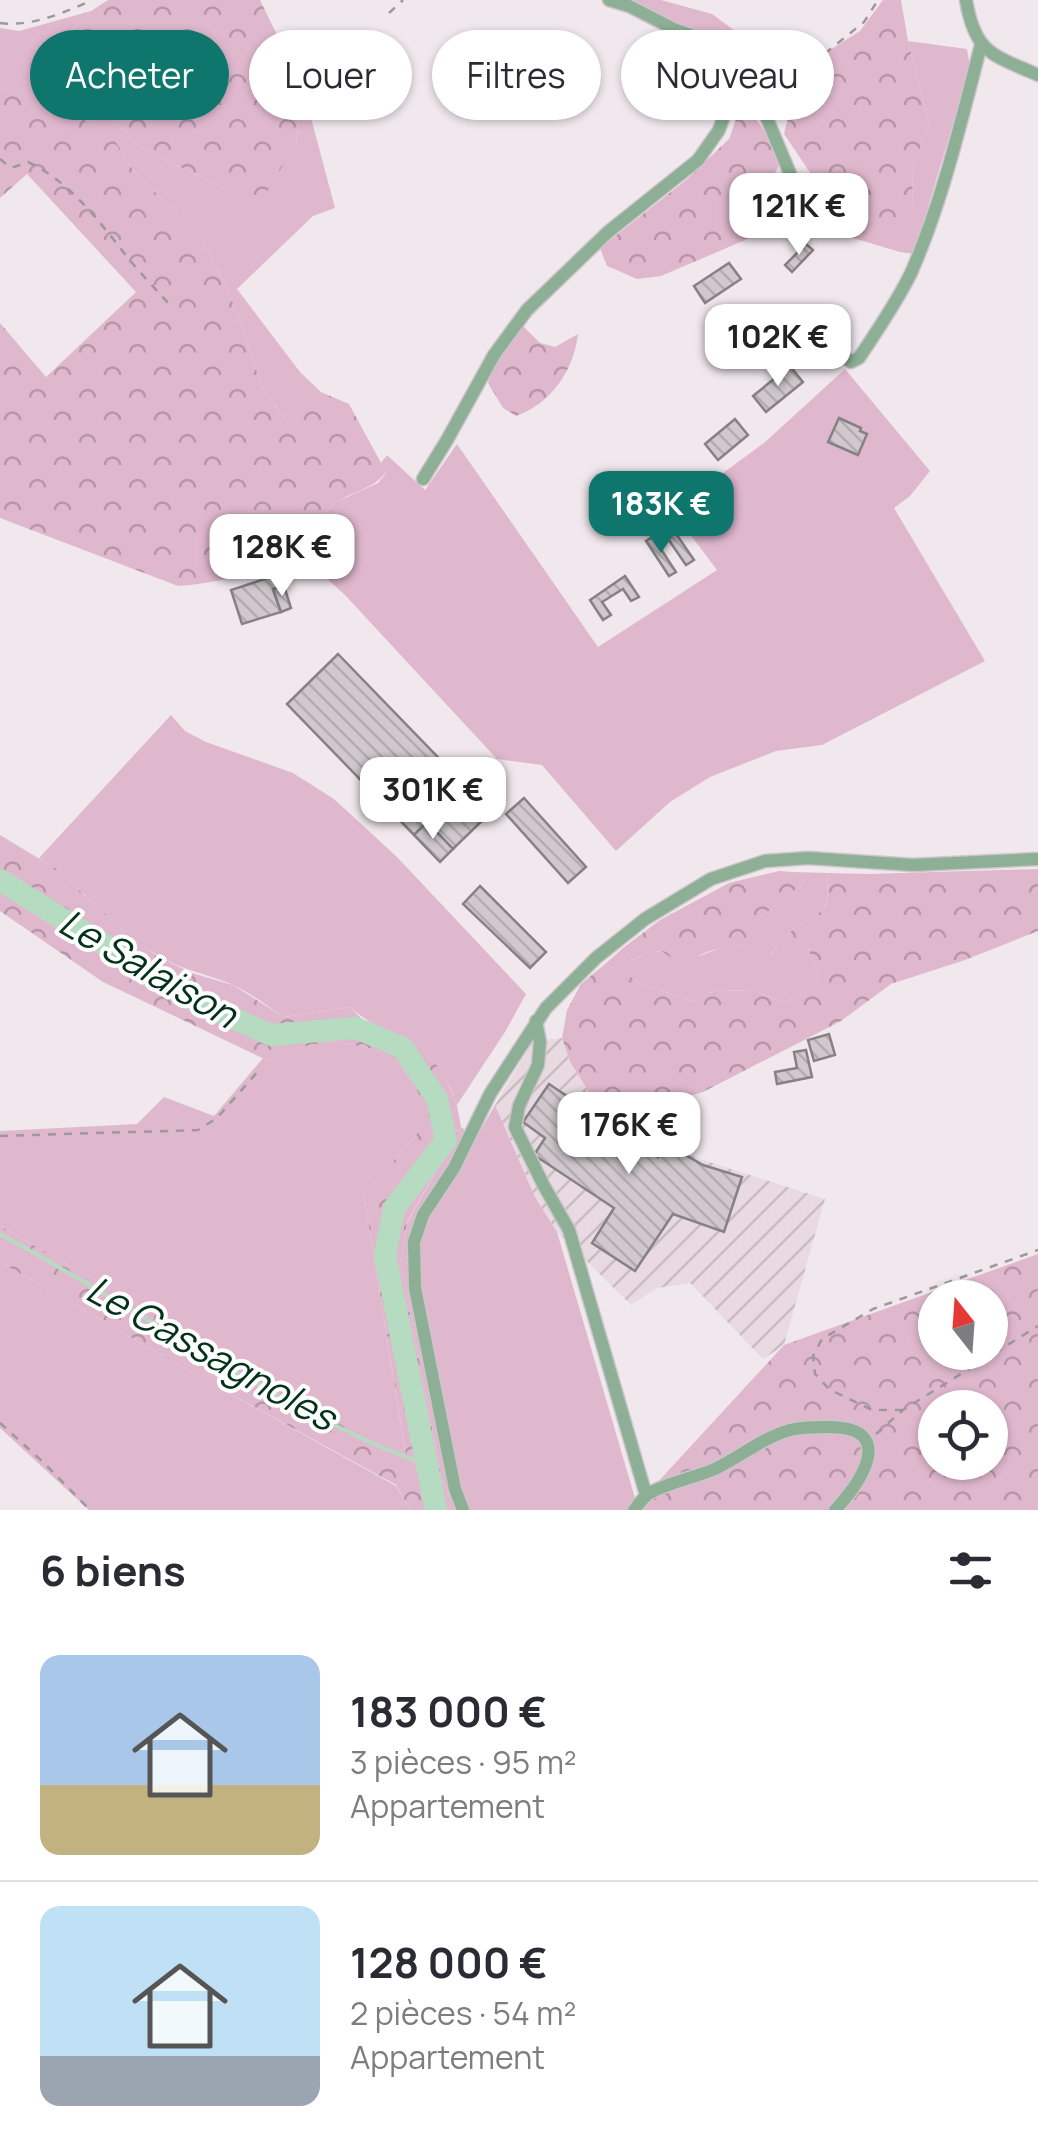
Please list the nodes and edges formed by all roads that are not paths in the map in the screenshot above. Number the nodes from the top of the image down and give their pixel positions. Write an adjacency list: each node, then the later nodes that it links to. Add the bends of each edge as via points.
1 (609, 0): 3 (street)
2 (966, 0): 4 (street)
3 (676, 30)
4 (981, 45): 5 (street); 9 (street, via 934,216 909,276 859,358 851,362)
5 (1038, 75)
6 (723, 120): 10 (street, via 698,160 526,310)
7 (768, 120): 8 (street)
8 (794, 182)
9 (838, 352)
10 (423, 479)
11 (1038, 859): 12 (street, via 913,865 808,858 764,862 711,879 596,958)
12 (536, 1021): 13 (street, via 538,1065 518,1106 516,1127 570,1230); 14 (street, via 423,1215 414,1242 415,1288)
13 (646, 1495): 15 (street); 16 (street, via 790,1430 844,1427 867,1442 868,1458)
14 (463, 1510)
15 (634, 1510)
16 (835, 1510)

